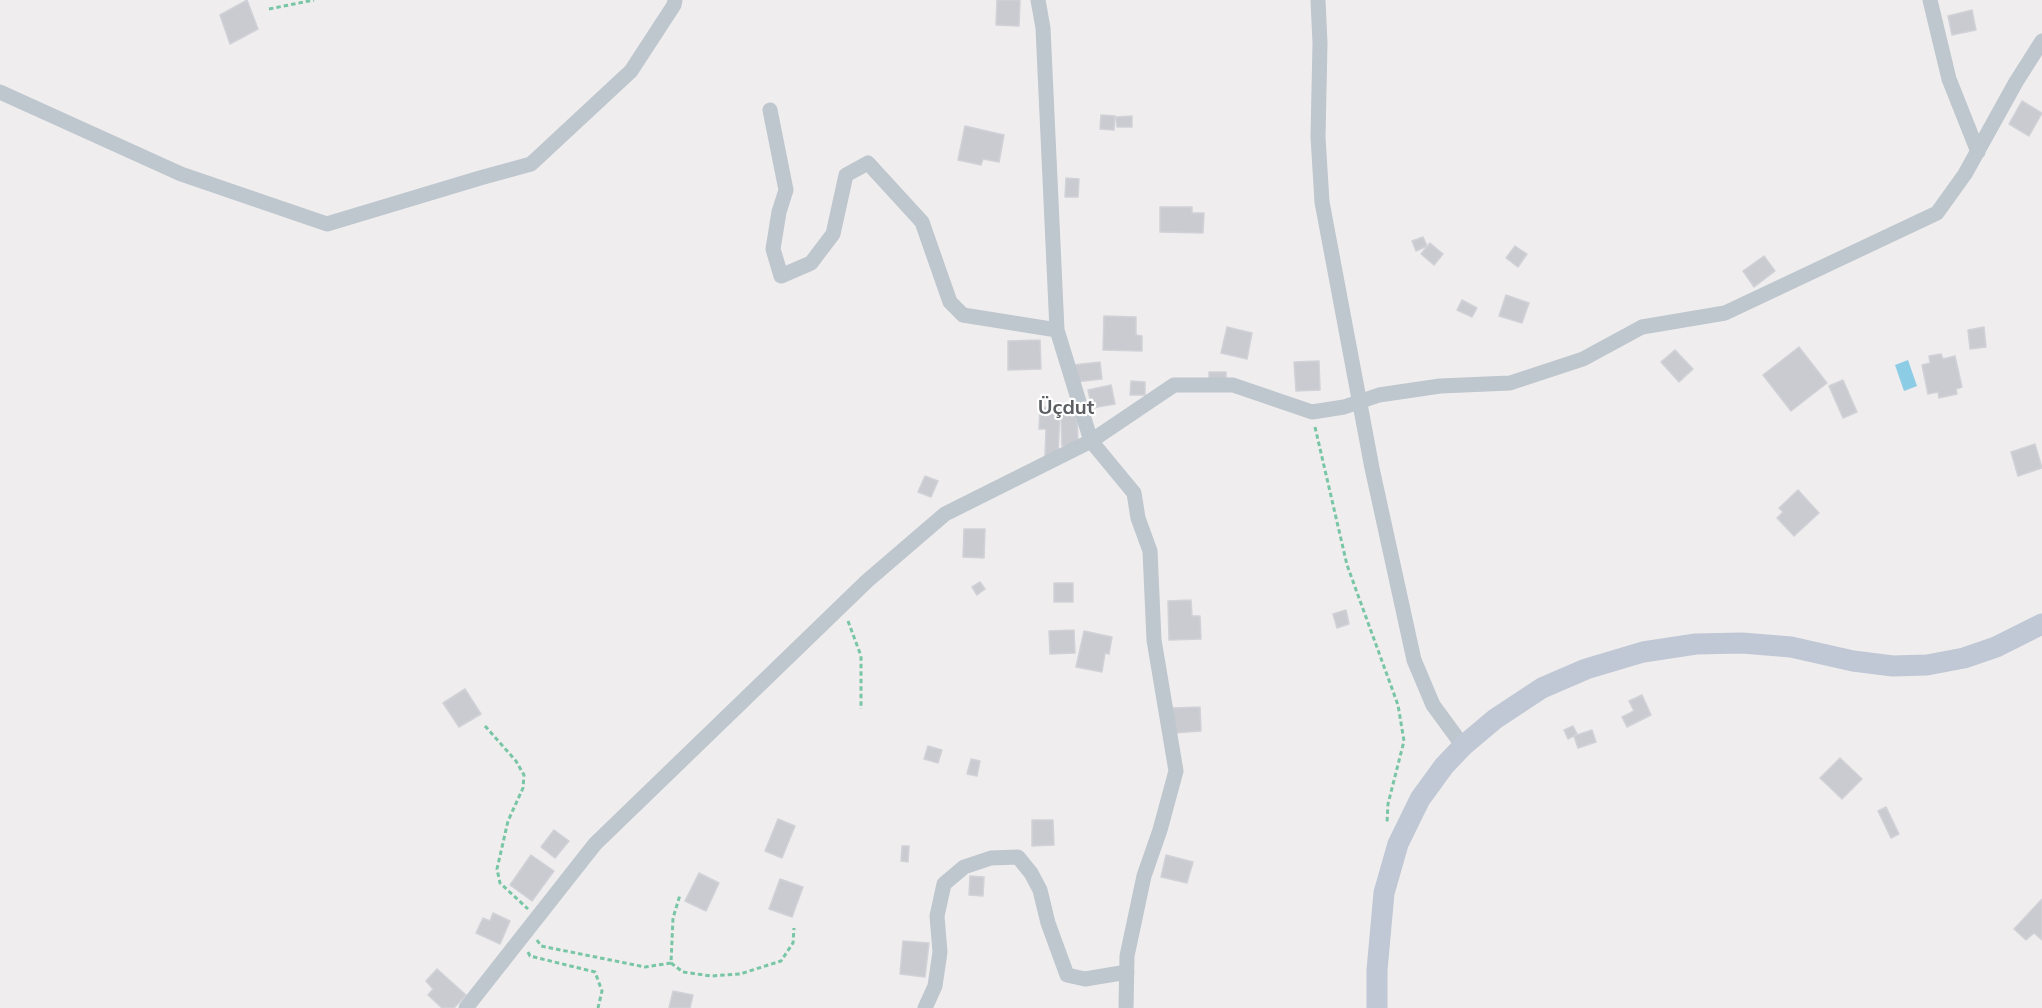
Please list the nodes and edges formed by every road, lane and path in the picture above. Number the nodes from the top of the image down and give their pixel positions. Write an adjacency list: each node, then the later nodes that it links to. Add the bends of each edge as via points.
1 (314, 0): 6 (path)
2 (675, 0): 8 (street, via 631,71 531,164 327,224 181,174)
3 (1038, 0): 11 (street, via 1043,28)
4 (1318, 0): 12 (street, via 1322,202)
5 (1930, 0): 10 (street, via 1949,79)
6 (269, 9)
7 (2042, 41): 10 (street)
8 (0, 92)
9 (770, 110): 11 (street, via 786,190 773,249 781,276 811,262 833,234 846,175 868,163 922,222 950,302 963,315)
10 (1977, 152): 12 (street, via 1937,213 1725,313 1642,327 1583,359 1510,383 1440,386 1379,395)
11 (1057, 330): 14 (street)
12 (1360, 402): 13 (street); 19 (street, via 1414,660 1433,705)
13 (1312, 412): 14 (street, via 1233,385 1174,386); 20 (path, via 1347,565 1398,705 1404,741 1388,804)
14 (1091, 441): 15 (street, via 945,514); 25 (street, via 1134,493 1150,551 1154,640 1176,771 1144,876)
15 (842, 605): 17 (path, via 861,656); 23 (street, via 595,844)
16 (2040, 628): 19 (street, via 1964,658 1927,665 1893,666 1791,647 1742,644 1643,652 1586,669 1542,688)
17 (861, 709)
18 (485, 726): 23 (path, via 524,775 497,869 500,883 516,900)
19 (1463, 746): 30 (street, via 1420,799 1398,844 1384,893)
20 (1387, 827)
21 (680, 895): 24 (path, via 673,918)
22 (794, 928): 24 (path, via 793,943 781,961 740,974 711,976 683,972)
23 (529, 929): 24 (path, via 541,946 645,967); 26 (street); 27 (path, via 530,956 595,972 602,991)
24 (671, 963)
25 (1127, 972): 28 (street, via 1085,979 1067,975 1031,873 1018,857 991,858 964,867 944,884 937,916 940,952 935,986); 29 (street)
26 (466, 1008)
27 (598, 1008)
28 (925, 1008)
29 (1126, 1008)
30 (1377, 1008)

